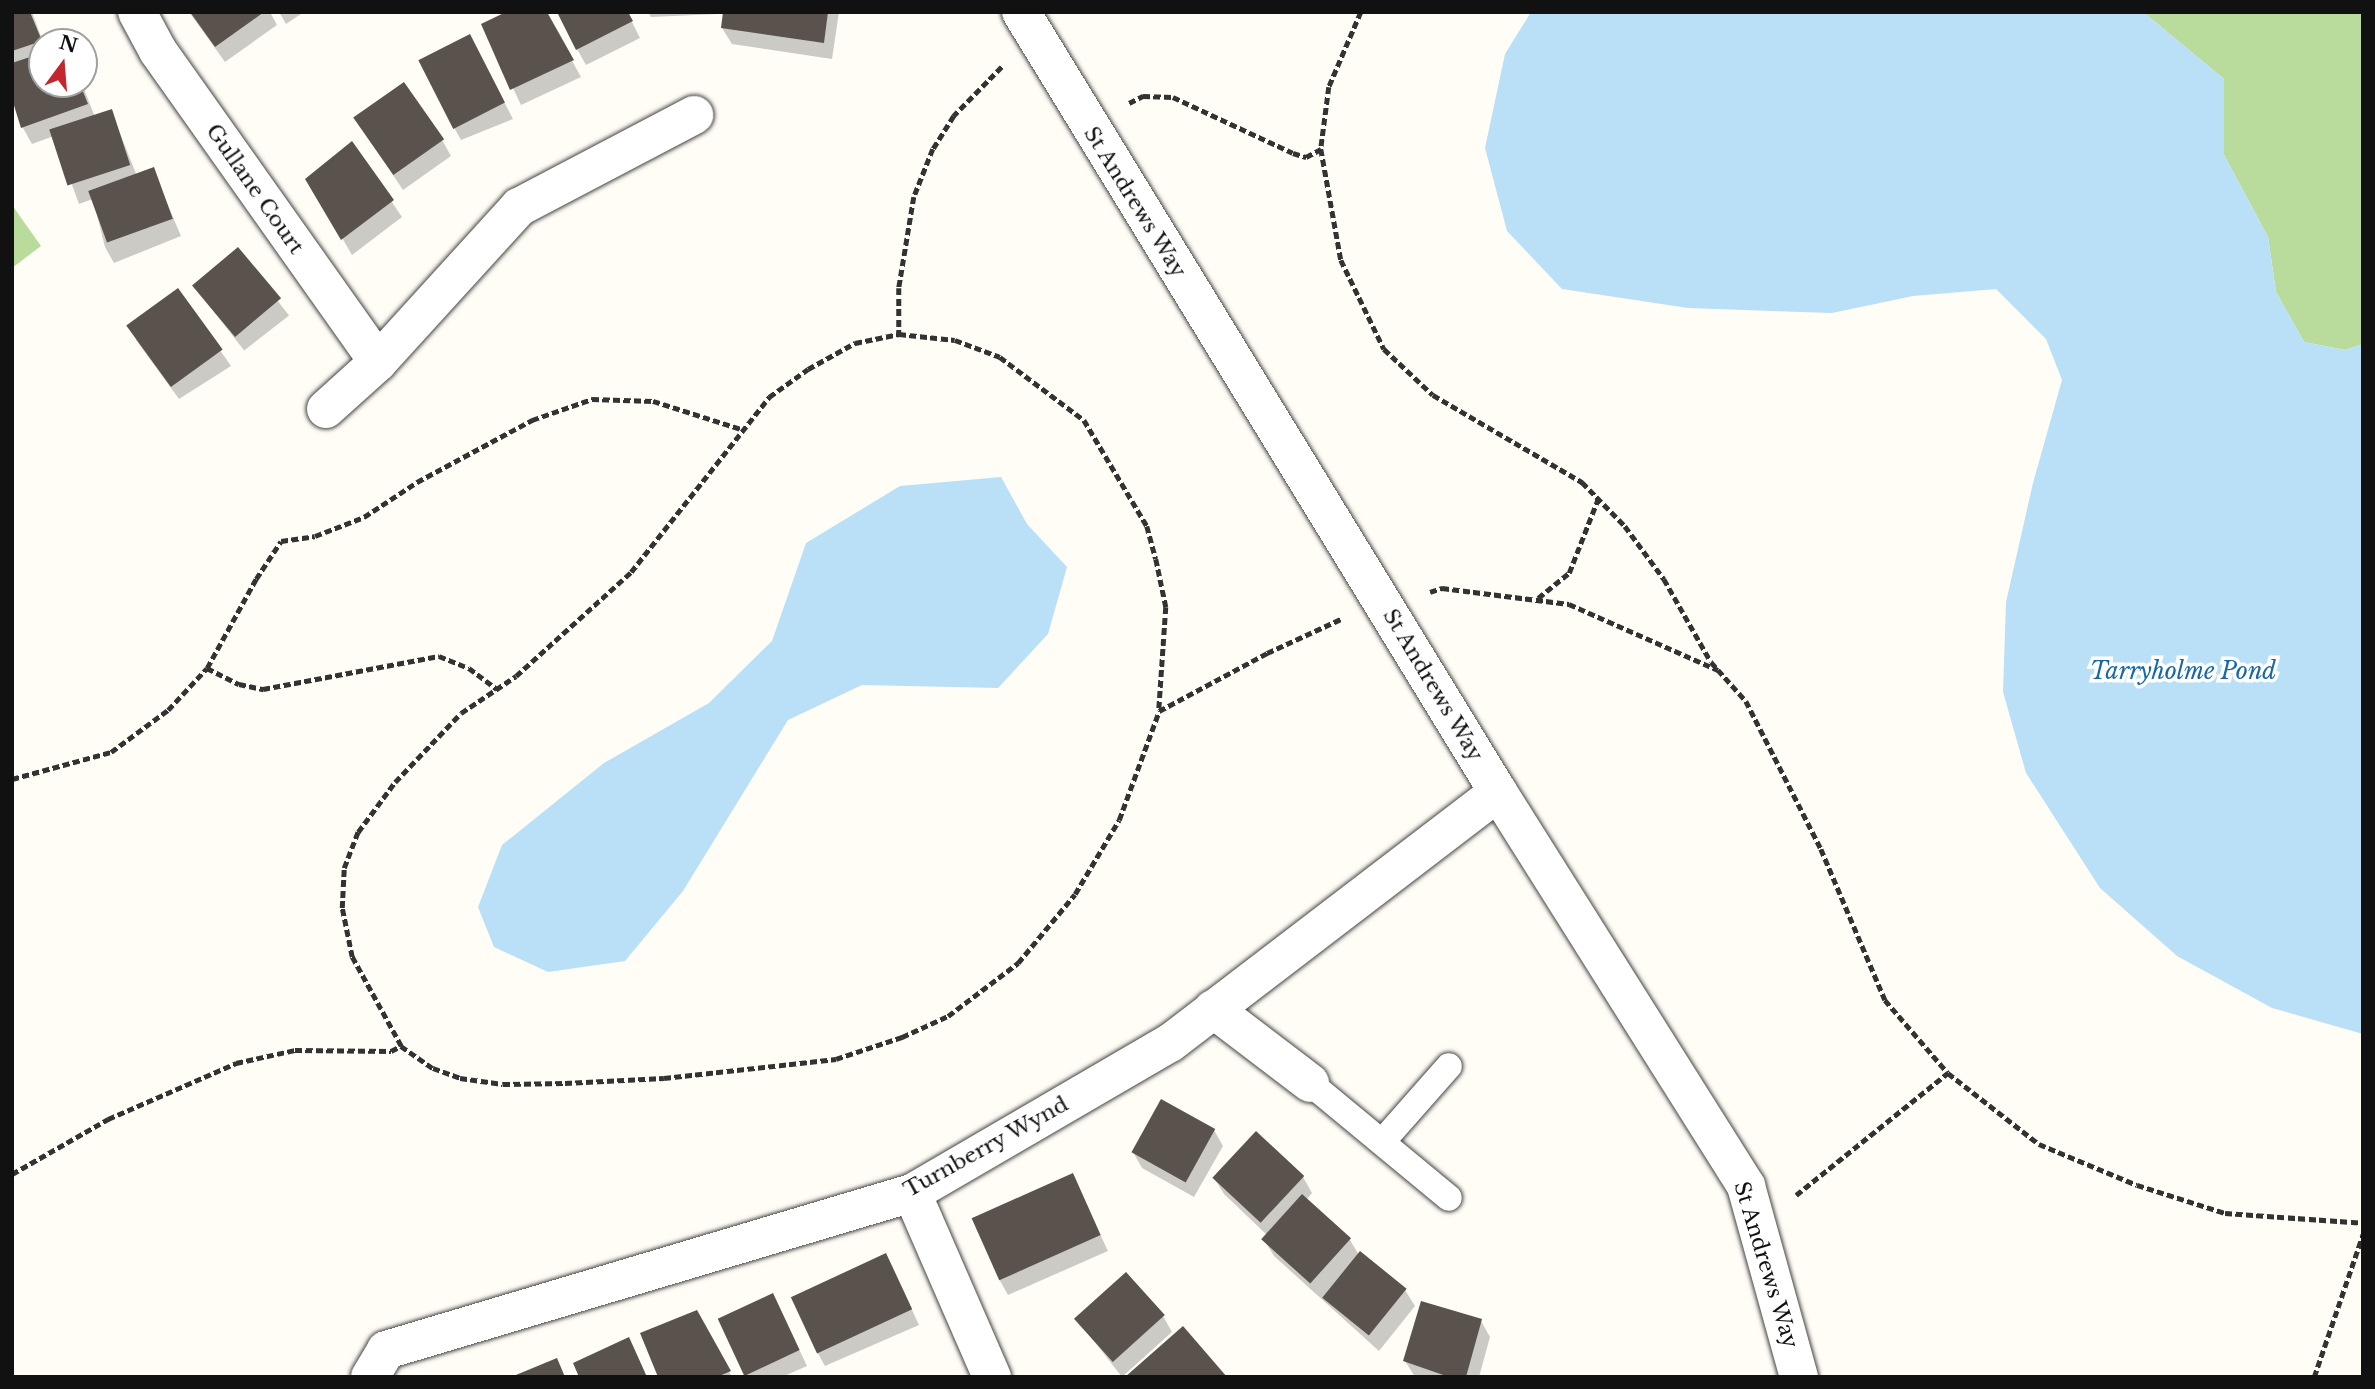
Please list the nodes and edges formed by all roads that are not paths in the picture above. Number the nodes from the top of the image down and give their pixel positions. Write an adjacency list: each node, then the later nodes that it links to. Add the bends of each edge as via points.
1 (137, 12): 4 (street, Gullane Court, via 158,51)
2 (1029, 28): 6 (street, St Andrews Way)
3 (694, 116): 4 (street, via 519,207)
4 (378, 362): 5 (street)
5 (326, 409)
6 (1498, 792): 7 (street, Turnberry Wynd); 15 (street, St Andrews Way, via 1746,1186)
7 (1213, 1009): 9 (street); 11 (street, Turnberry Wynd, via 1170,1043)
8 (1449, 1066): 10 (lane)
9 (1310, 1083): 10 (lane)
10 (1382, 1142): 12 (lane)
11 (912, 1193): 13 (street, Turnberry Wynd, via 386,1350); 14 (street)
12 (1449, 1198)
13 (370, 1377)
14 (992, 1377)
15 (1800, 1377)

